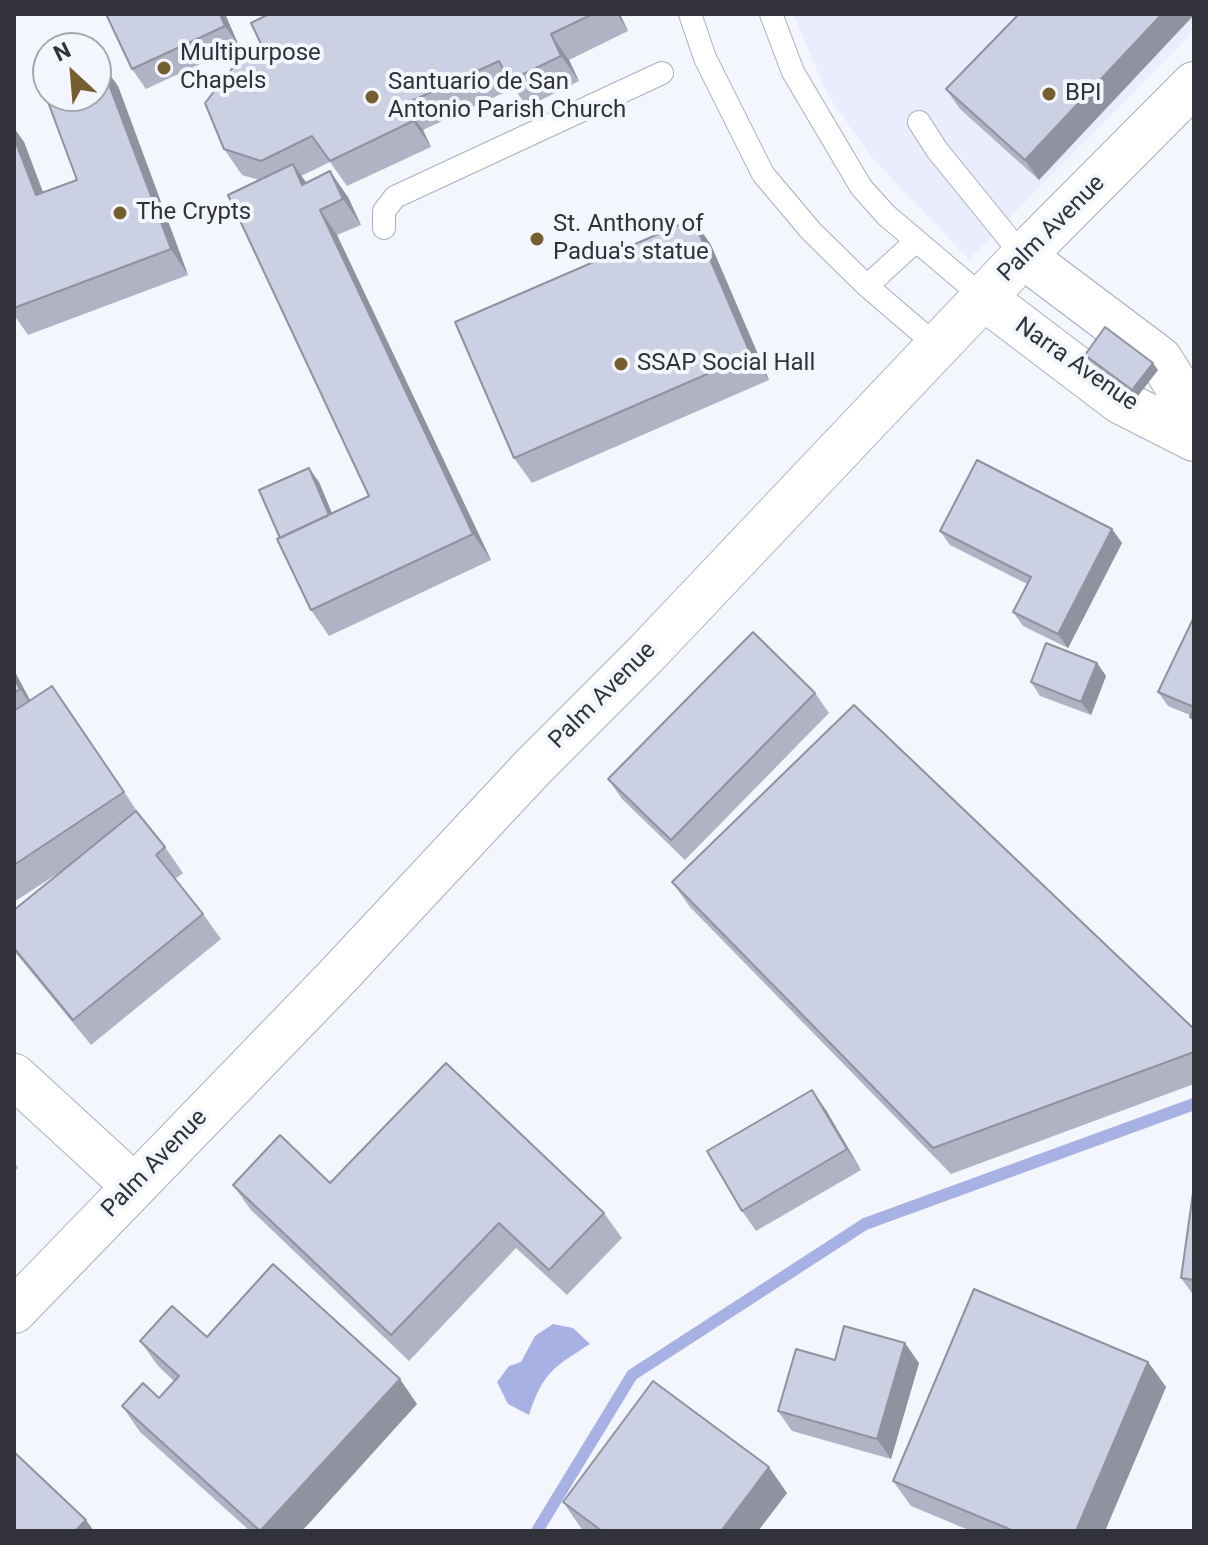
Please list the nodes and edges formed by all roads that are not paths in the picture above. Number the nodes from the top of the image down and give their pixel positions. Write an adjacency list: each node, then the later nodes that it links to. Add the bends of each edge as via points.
1 (690, 14): 9 (lane, via 705,58 763,174)
2 (771, 14): 7 (lane, Narra Avenue, via 793,72 861,187)
3 (662, 73): 6 (lane, via 395,197 384,211)
4 (1194, 84): 8 (street, Palm Avenue)
5 (919, 122): 8 (lane)
6 (384, 228)
7 (916, 241): 9 (lane); 10 (lane, Narra Avenue)
8 (1023, 256): 10 (street, Palm Avenue); 12 (street, Narra Avenue, via 1160,359)
9 (867, 286): 11 (lane)
10 (984, 298): 11 (street, Palm Avenue); 13 (street, Narra Avenue, via 1121,402)
11 (937, 346): 15 (street, Palm Avenue)
12 (1194, 414)
13 (1194, 439)
14 (14, 1076): 15 (street)
15 (134, 1186): 16 (street, Palm Avenue)
16 (14, 1311)

